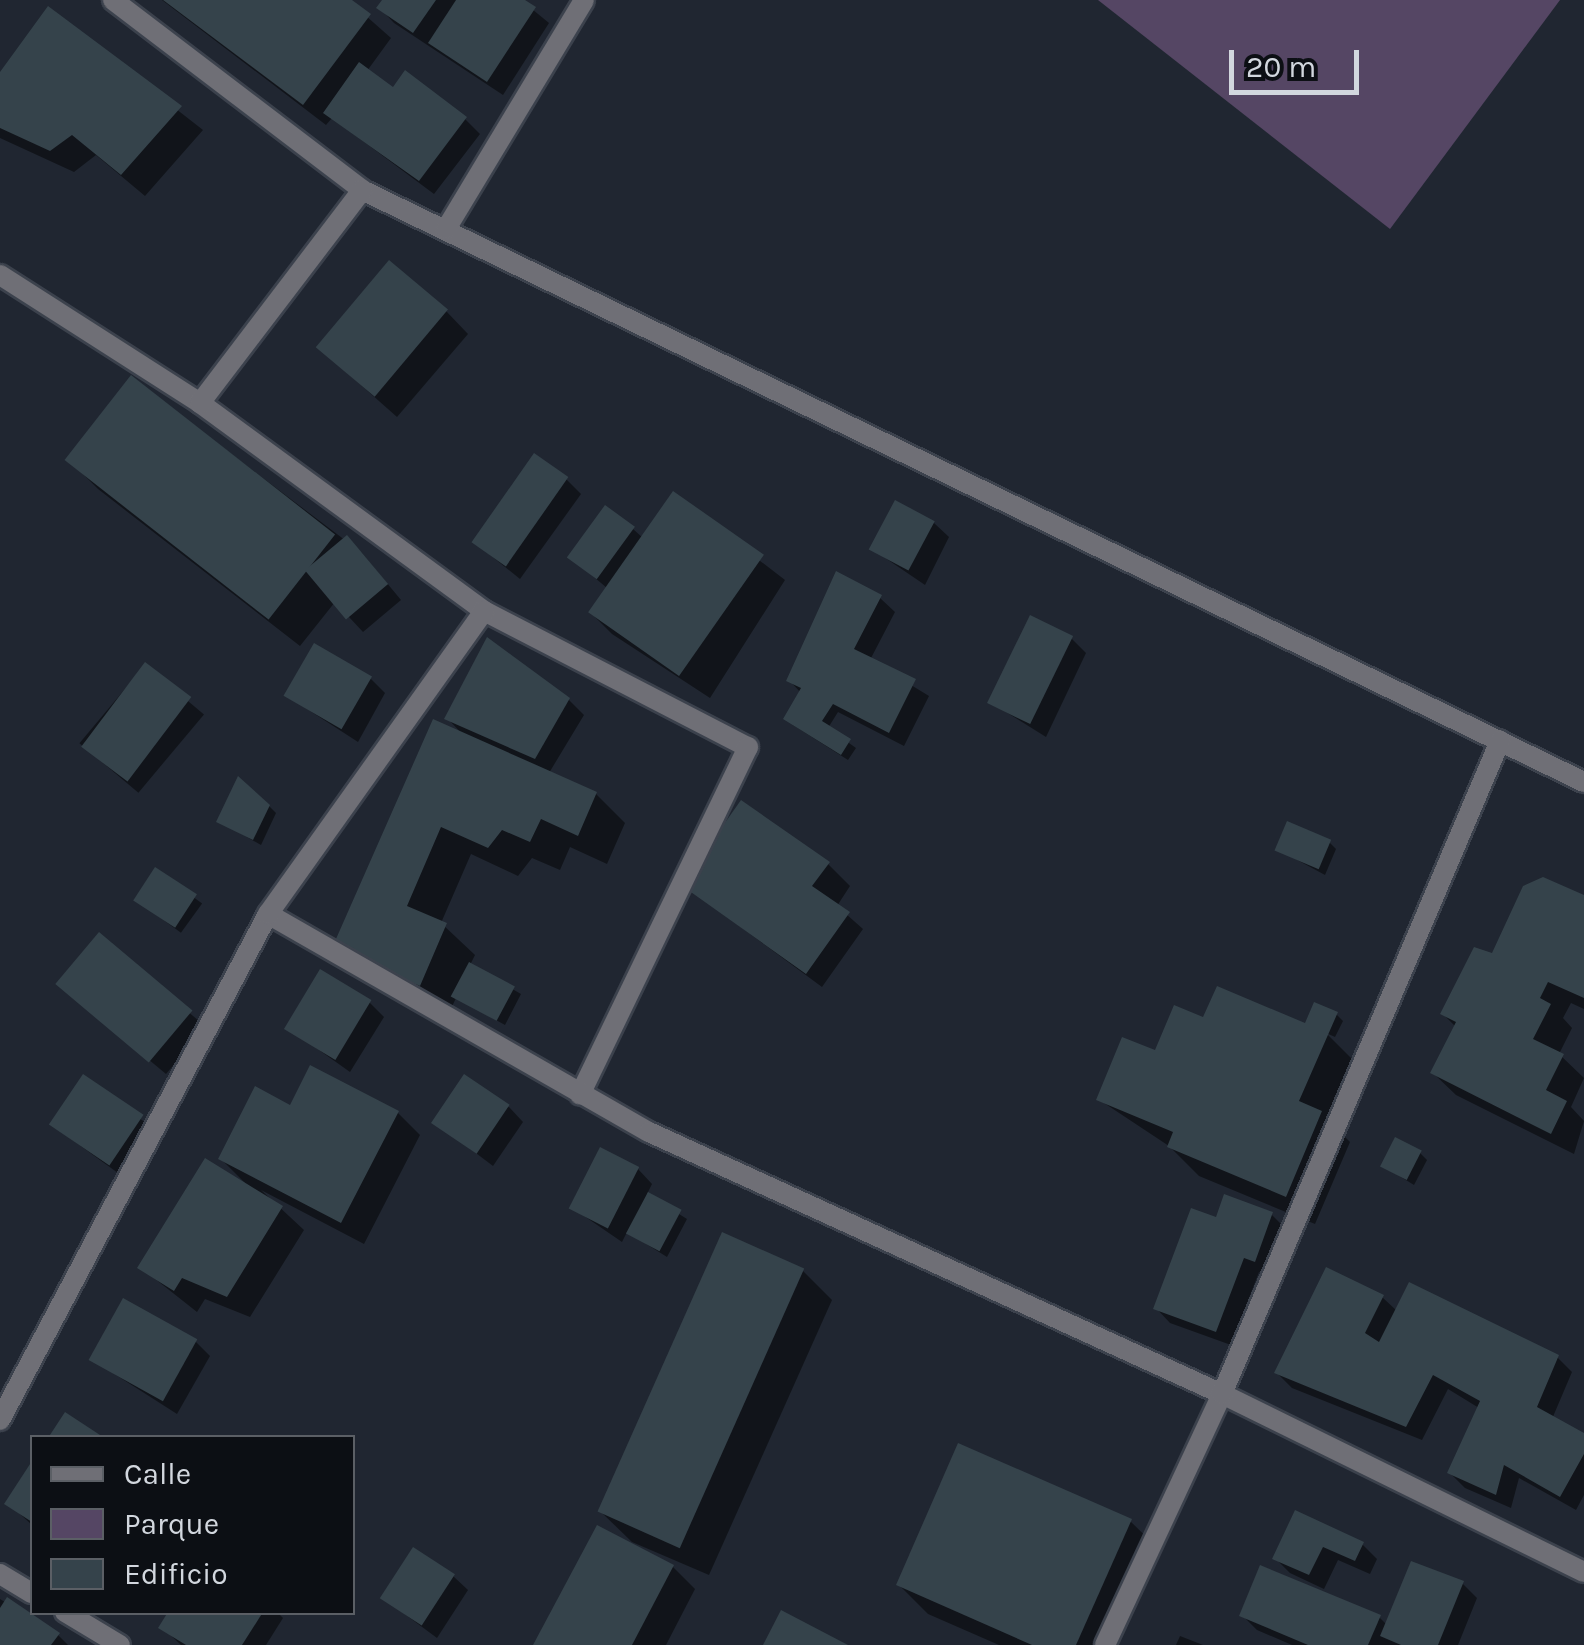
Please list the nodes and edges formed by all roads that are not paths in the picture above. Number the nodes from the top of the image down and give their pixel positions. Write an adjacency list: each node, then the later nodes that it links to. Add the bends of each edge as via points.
1 (113, 0): 3 (street)
2 (584, 0): 4 (street)
3 (362, 190): 4 (street); 6 (street)
4 (446, 229): 8 (street)
5 (0, 275): 6 (street)
6 (200, 403): 7 (street)
7 (484, 611): 10 (street); 11 (street, via 748,747)
8 (1500, 741): 9 (street); 12 (street)
9 (1584, 782)
10 (268, 914): 11 (street); 13 (street)
11 (580, 1094): 12 (street, via 648,1132)
12 (1222, 1394): 14 (street); 19 (street)
13 (0, 1420)
14 (1584, 1572)
15 (0, 1574): 16 (street)
16 (30, 1592)
17 (71, 1615): 18 (street)
18 (120, 1645)
19 (1104, 1645)

